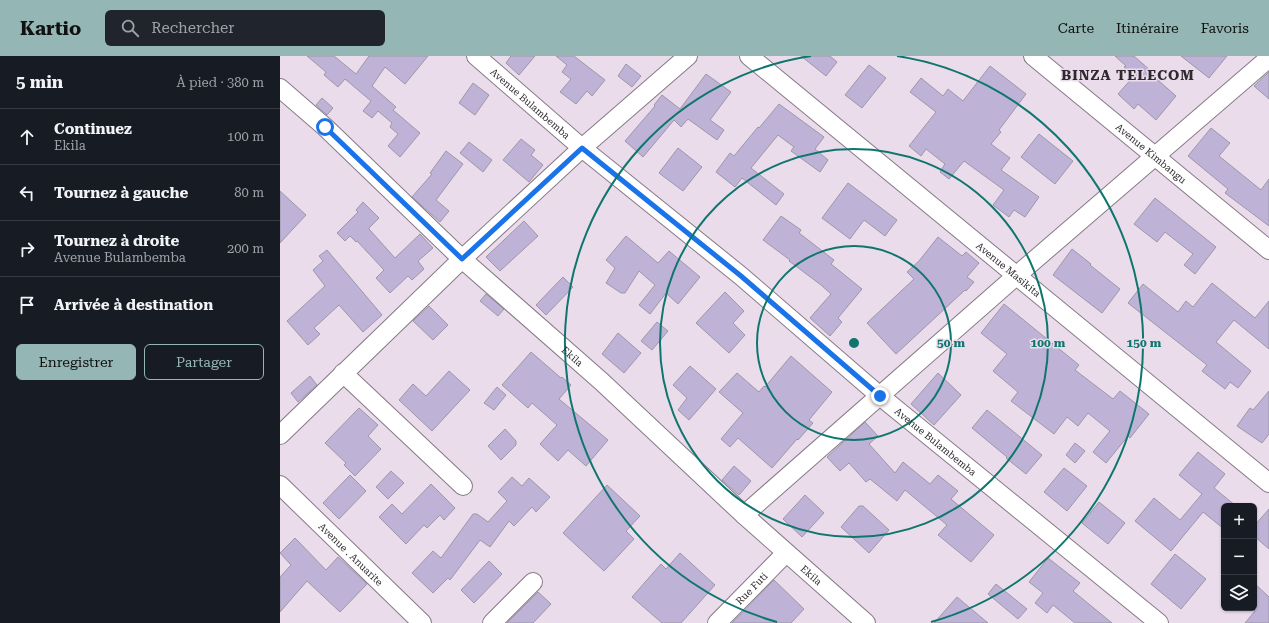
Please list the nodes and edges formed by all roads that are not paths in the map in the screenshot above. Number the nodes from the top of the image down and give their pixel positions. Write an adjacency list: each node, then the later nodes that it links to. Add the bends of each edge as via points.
1 (476, 56): 7 (street, Avenue Bulambemba)
2 (688, 56): 7 (street)
3 (748, 56): 11 (street, Avenue Masikita)
4 (1033, 56): 8 (street, Avenue Kimbangu)
5 (1269, 58): 8 (street)
6 (280, 88): 10 (street, Ekila, via 325,127)
7 (582, 148): 10 (street); 13 (street, Avenue Bulambemba, via 741,276)
8 (1154, 156): 9 (street, Avenue Kimbangu); 11 (street)
9 (1269, 250)
10 (462, 259): 12 (street); 18 (street, Ekila, via 601,381)
11 (1016, 276): 13 (street); 15 (street, Avenue Masikita)
12 (344, 373): 14 (street); 17 (street)
13 (880, 396): 18 (street); 25 (street, Avenue Bulambemba)
14 (280, 435)
15 (1269, 483)
16 (280, 485): 21 (street, Avenue . Anuarite)
17 (463, 486)
18 (744, 515): 19 (street, Ekila)
19 (786, 553): 23 (street, Rue Futi); 24 (street, Ekila)
20 (533, 582): 22 (street)
21 (422, 623)
22 (492, 623)
23 (717, 623)
24 (866, 623)
25 (1160, 623)

